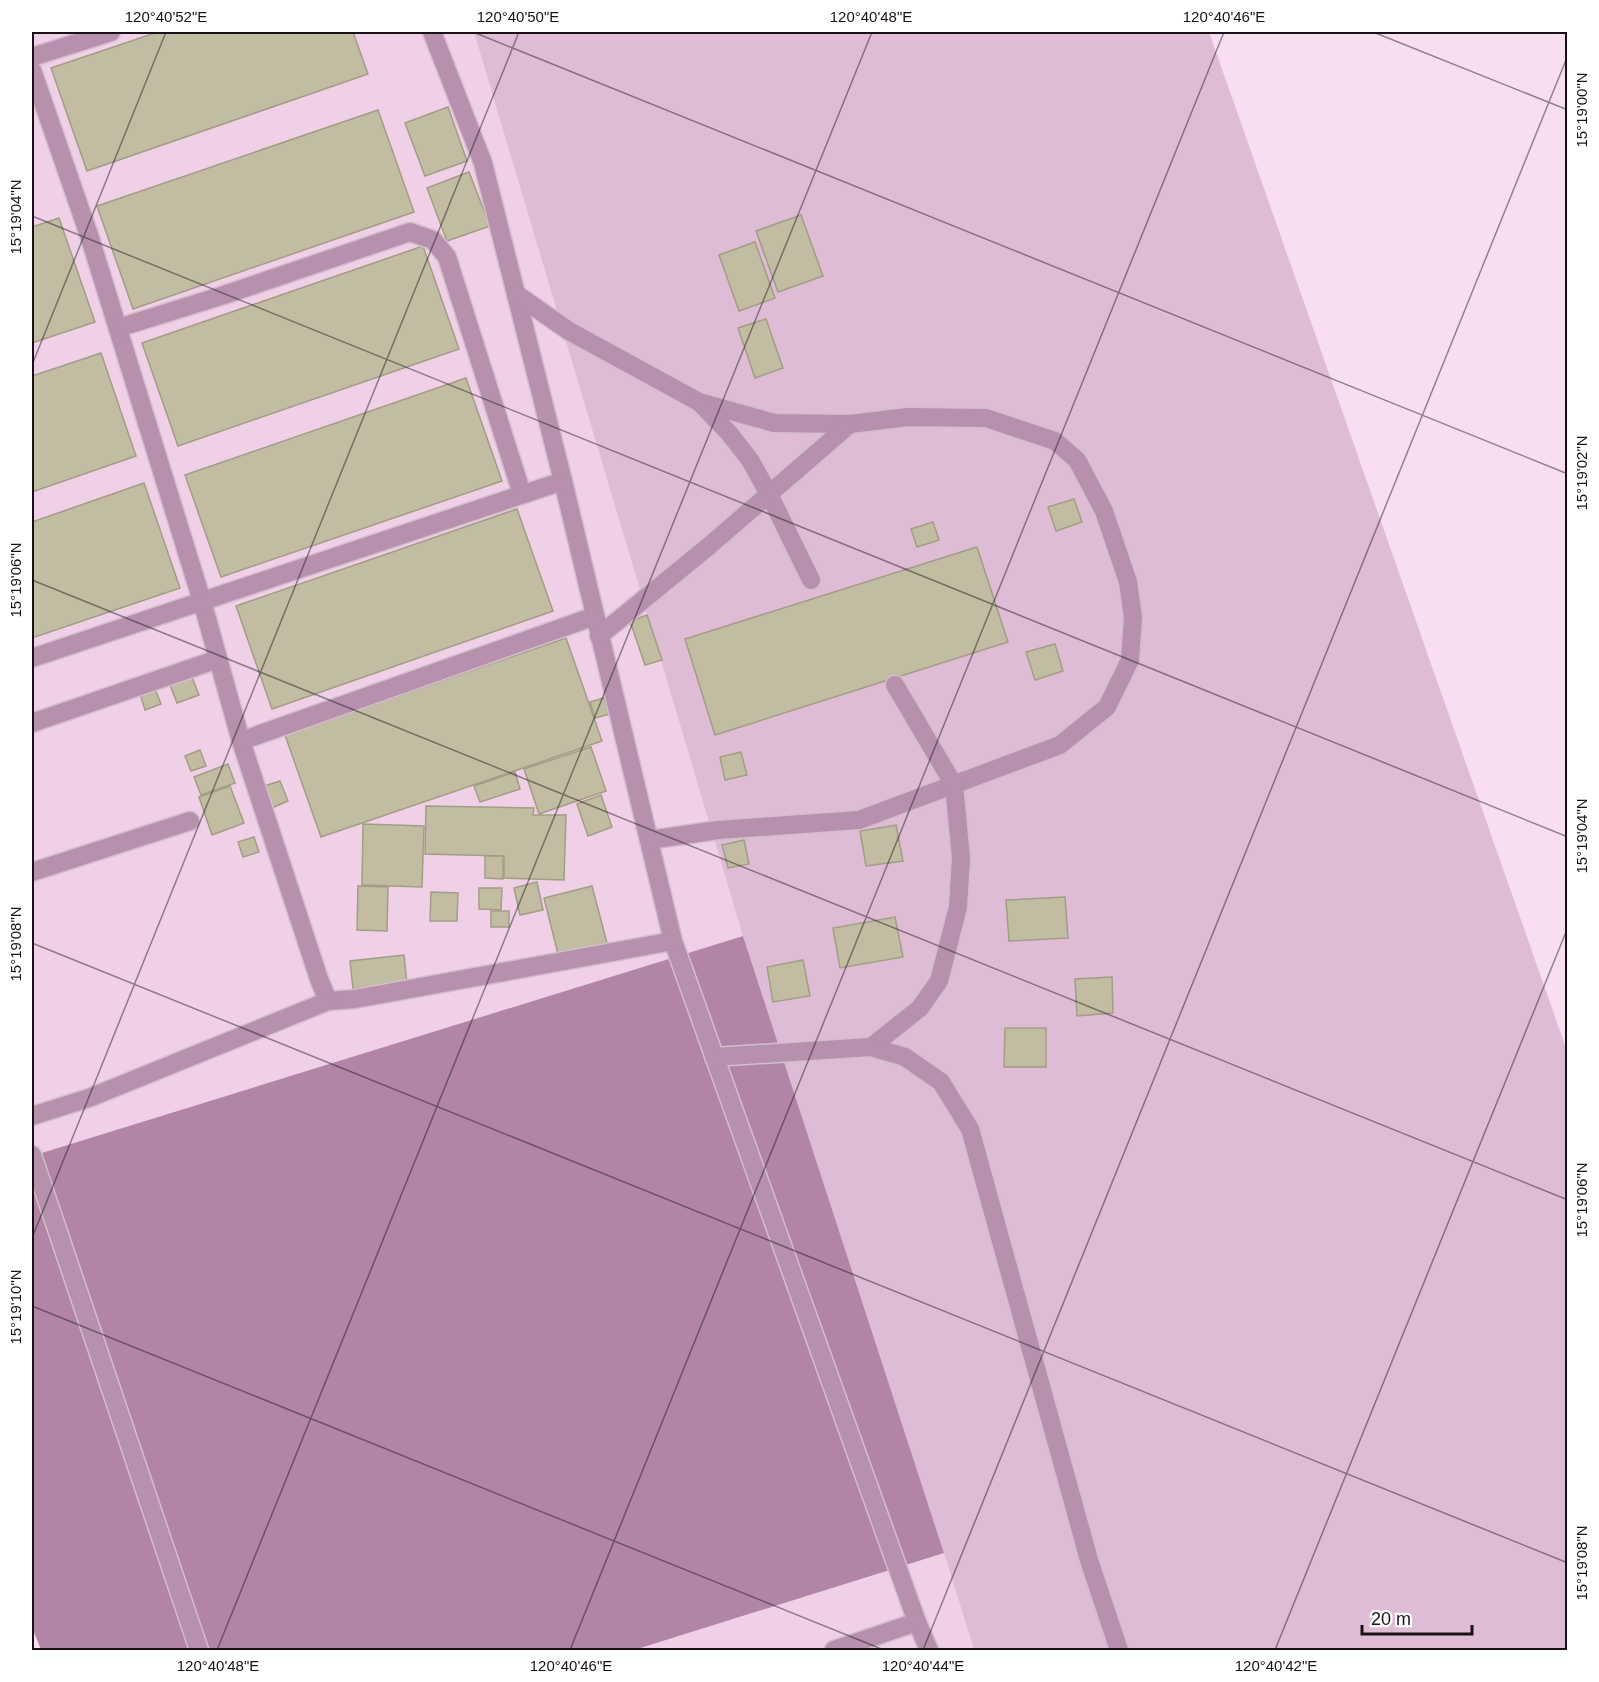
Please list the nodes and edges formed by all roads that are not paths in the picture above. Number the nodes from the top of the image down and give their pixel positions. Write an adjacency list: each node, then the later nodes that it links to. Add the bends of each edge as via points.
1 (111, 32): 3 (lane)
2 (432, 32): 5 (lane, via 483,163)
3 (32, 57)
4 (32, 70): 6 (lane)
5 (516, 294): 7 (lane, via 568,331); 9 (lane)
6 (118, 328): 10 (lane, via 410,232 433,240 447,257); 13 (lane)
7 (699, 402): 8 (lane, via 774,423); 11 (lane, via 750,460)
8 (849, 424): 11 (lane); 21 (lane, via 908,417 986,418 1055,441 1077,460 1104,511 1128,582 1134,616 1130,660 1107,707 1060,745)
9 (562, 481): 10 (lane); 14 (lane)
10 (522, 494): 13 (lane)
11 (769, 494): 12 (lane); 15 (lane)
12 (811, 580)
13 (202, 601): 16 (lane); 17 (lane)
14 (595, 616): 15 (lane); 20 (lane)
15 (599, 636): 23 (lane)
16 (32, 658)
17 (218, 659): 19 (lane); 20 (lane)
18 (895, 685): 21 (lane)
19 (32, 723)
20 (241, 741): 26 (lane)
21 (954, 785): 23 (lane, via 859,820 718,830); 27 (lane, via 961,858 958,907 939,981 920,1008)
22 (190, 820): 24 (lane)
23 (648, 840): 25 (lane)
24 (32, 872)
25 (673, 941): 26 (lane); 28 (lane)
26 (328, 1001): 29 (lane, via 89,1098)
27 (871, 1047): 28 (lane); 35 (lane, via 905,1057 941,1082 970,1129 1089,1560)
28 (714, 1056): 31 (lane)
29 (32, 1116)
30 (32, 1155): 32 (lane)
31 (916, 1622): 33 (lane); 34 (lane)
32 (199, 1650)
33 (834, 1650)
34 (929, 1650)
35 (1119, 1650)

